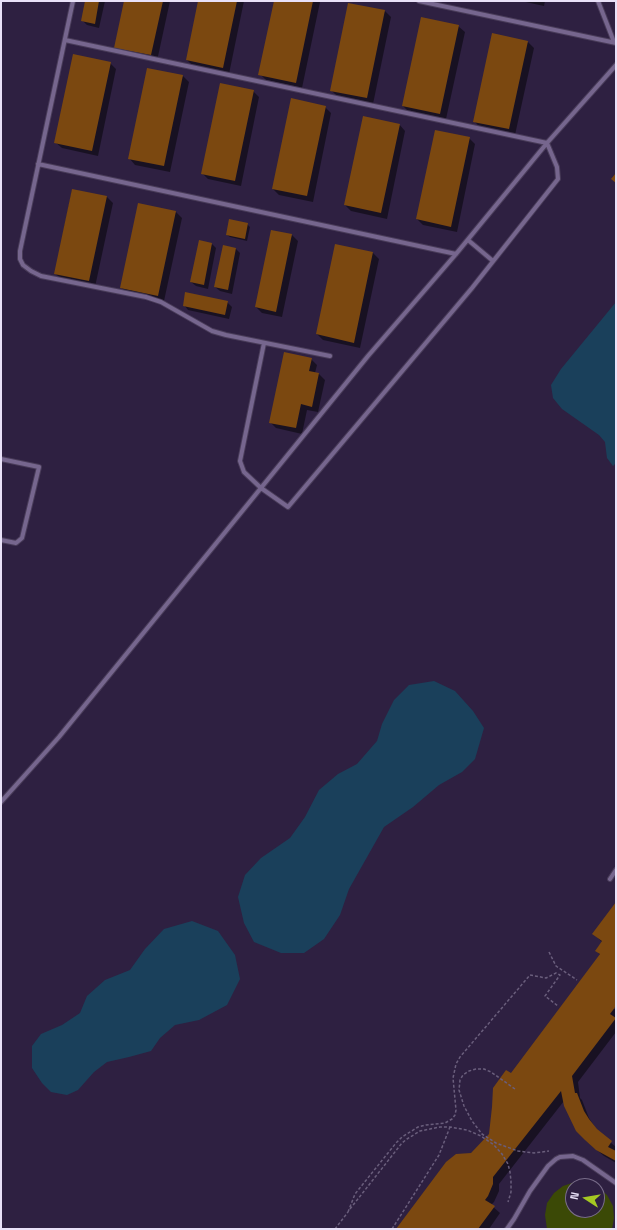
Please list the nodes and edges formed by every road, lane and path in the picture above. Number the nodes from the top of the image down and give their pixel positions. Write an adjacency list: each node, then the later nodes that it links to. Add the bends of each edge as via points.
1 (73, 1): 4 (lane)
2 (419, 1): 5 (lane)
3 (598, 1): 5 (lane)
4 (65, 40): 7 (lane); 8 (lane)
5 (615, 42)
6 (616, 65): 7 (lane)
7 (547, 143): 9 (lane); 11 (lane, via 558,180)
8 (38, 164): 10 (lane); 12 (lane, via 20,251 23,265 31,272 161,302 212,331)
9 (468, 240): 10 (lane); 11 (lane)
10 (456, 254): 15 (lane, via 368,356)
11 (493, 261): 15 (lane, via 288,507)
12 (264, 343): 13 (lane); 15 (lane, via 240,461 244,472)
13 (330, 356)
14 (1, 459): 16 (lane, via 39,467 22,538 16,543)
15 (261, 488): 17 (lane, via 59,737)
16 (1, 540)
17 (1, 802)
18 (616, 870): 19 (lane)
19 (610, 879)
20 (549, 952): 21 (path, via 556,966)
21 (577, 980)
22 (558, 1006): 28 (path, via 545,996 560,975 556,973 546,978 530,975 456,1064 453,1078 456,1110 452,1119 445,1123 418,1127 402,1137 355,1194)
23 (515, 1089): 25 (path, via 491,1072 476,1069 469,1070 463,1075 459,1090 469,1116 482,1134 496,1143 518,1151)
24 (450, 1127): 27 (path, via 481,1136 502,1154 508,1164 512,1181); 28 (path, via 420,1131 402,1143); 30 (path, via 439,1155)
25 (549, 1152)
26 (616, 1184): 31 (lane, via 583,1160 573,1156 556,1159 530,1191)
27 (508, 1202)
28 (348, 1212): 29 (path)
29 (335, 1229)
30 (392, 1229)
31 (507, 1229)

